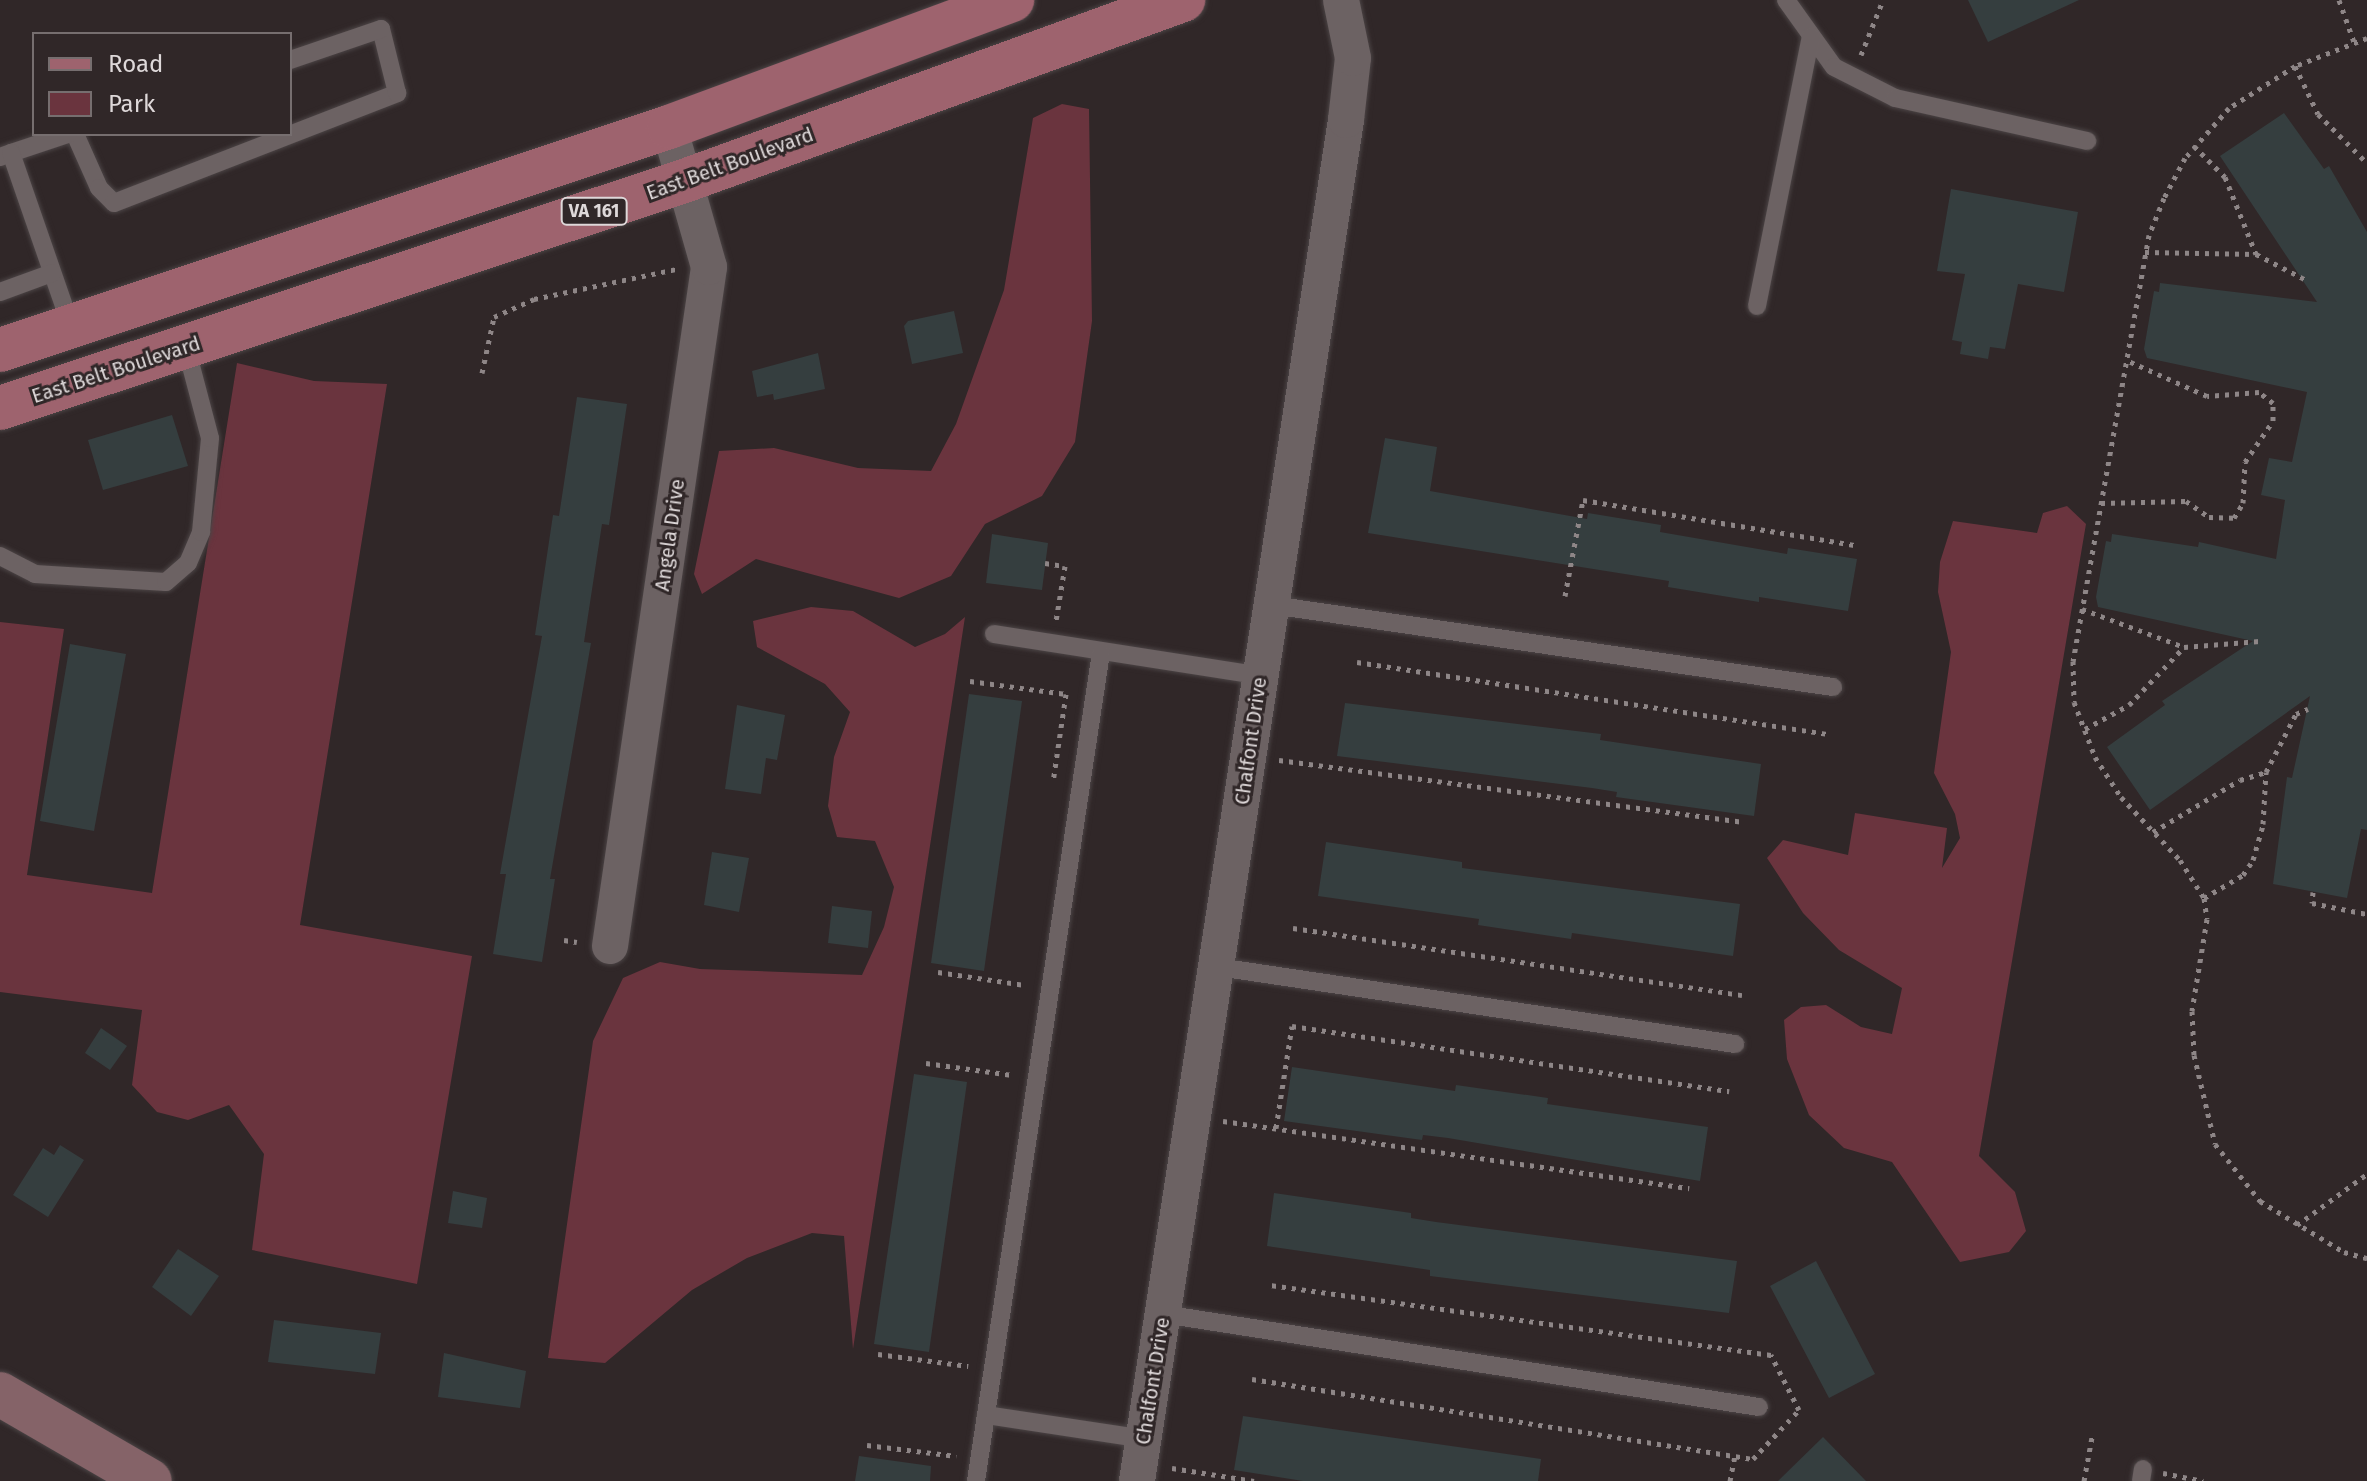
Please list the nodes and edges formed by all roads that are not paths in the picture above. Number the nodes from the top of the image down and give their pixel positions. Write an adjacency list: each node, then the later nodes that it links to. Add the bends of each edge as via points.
1 (1012, 0): 7 (main road)
2 (1183, 0): 14 (main road, East Belt Boulevard / VA 161)
3 (1341, 0): 23 (street, Chalfont Drive, via 1353,58 1350,88)
4 (1786, 0): 5 (lane)
5 (1811, 36): 12 (lane, via 1834,67 1895,98); 17 (lane)
6 (292, 59): 8 (lane, via 381,29 397,93)
7 (669, 127): 14 (street, Angela Drive); 18 (main road)
8 (292, 134)
9 (62, 136): 13 (lane)
10 (76, 136): 11 (lane, via 99,188 114,203)
11 (286, 136)
12 (2087, 141)
13 (5, 155): 15 (lane)
14 (687, 180): 19 (main road, East Belt Boulevard / VA 161); 28 (street, Angela Drive, via 709,267)
15 (52, 273): 16 (lane); 18 (lane)
16 (0, 292)
17 (1757, 306)
18 (71, 326): 20 (main road)
19 (186, 347): 21 (main road, East Belt Boulevard / VA 161); 22 (lane, via 210,438 205,508 188,563 166,582 35,574)
20 (0, 350)
21 (0, 408)
22 (0, 556)
23 (1272, 605): 26 (street, Chalfont Drive); 27 (lane)
24 (994, 634): 25 (lane)
25 (1101, 653): 26 (lane); 34 (lane)
26 (1261, 676): 29 (street, Chalfont Drive)
27 (1833, 687)
28 (610, 946)
29 (1218, 967): 30 (lane); 31 (street, Chalfont Drive)
30 (1735, 1044)
31 (1163, 1314): 33 (lane); 35 (street, Chalfont Drive)
32 (0, 1394): 36 (main road)
33 (1759, 1407)
34 (986, 1415): 35 (lane); 37 (lane)
35 (1144, 1439): 38 (street, Chalfont Drive)
36 (150, 1481)
37 (976, 1481)
38 (1137, 1481)

